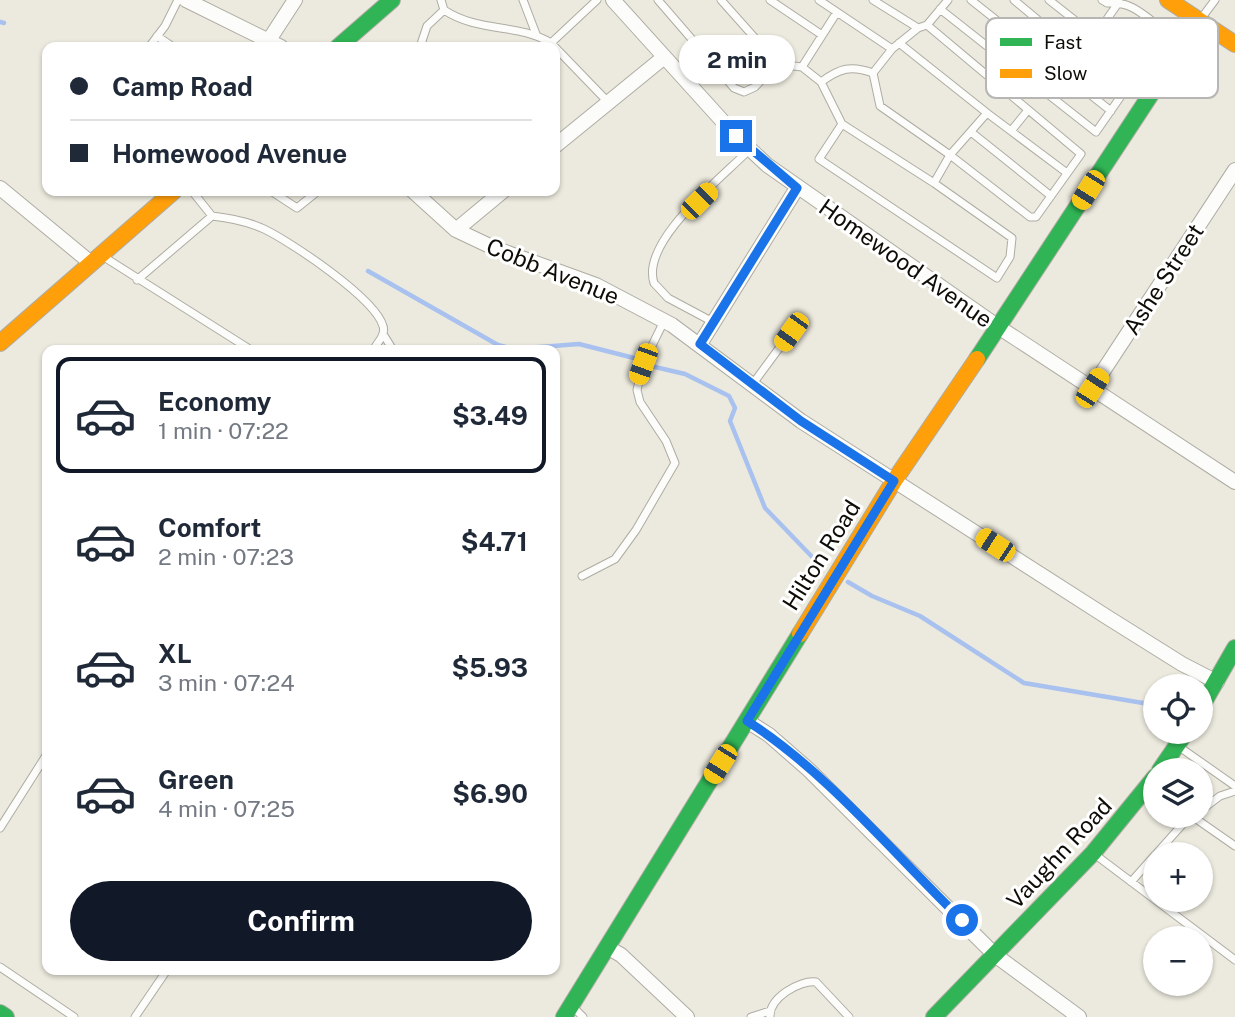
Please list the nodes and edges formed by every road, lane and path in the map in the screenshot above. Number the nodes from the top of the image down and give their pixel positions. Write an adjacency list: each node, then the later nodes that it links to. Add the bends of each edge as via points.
1 (178, 0): 37 (lane)
2 (186, 0): 40 (street)
3 (295, 0): 41 (street)
4 (392, 0): 42 (street)
5 (441, 0): 23 (lane)
6 (523, 0): 35 (lane)
7 (597, 0): 45 (lane)
8 (613, 0): 51 (street, Homewood Avenue)
9 (658, 0): 52 (lane, via 734,88 744,92 755,87)
10 (721, 0): 52 (lane, via 755,41)
11 (770, 0): 36 (lane)
12 (819, 0): 24 (lane)
13 (873, 0): 33 (lane)
14 (948, 0): 22 (lane)
15 (971, 0): 25 (lane)
16 (1014, 0): 26 (lane)
17 (1049, 0): 27 (lane)
18 (1102, 0): 21 (lane)
19 (1168, 0): 30 (street)
20 (1215, 0): 31 (lane)
21 (1119, 2): 28 (lane); 29 (lane)
22 (940, 9): 32 (lane); 48 (lane)
23 (444, 10): 35 (lane, via 459,20 495,30); 43 (lane, via 427,26)
24 (837, 12): 36 (lane); 49 (lane)
25 (994, 18)
26 (1036, 18)
27 (1072, 18)
28 (1108, 18)
29 (1148, 18)
30 (1195, 18)
31 (1201, 18)
32 (927, 25): 33 (lane); 55 (lane)
33 (918, 29): 46 (lane)
34 (1218, 33): 47 (street)
35 (536, 34): 44 (lane)
36 (822, 35): 53 (lane)
37 (157, 36): 38 (lane); 39 (lane)
38 (153, 42)
39 (166, 42)
40 (271, 42)
41 (276, 42)
42 (344, 42)
43 (422, 42)
44 (549, 42)
45 (552, 42)
46 (900, 43): 49 (lane); 65 (lane)
47 (1235, 44)
48 (986, 45)
49 (892, 49): 54 (lane)
50 (560, 52): 62 (lane)
51 (663, 58): 62 (street); 70 (street, Homewood Avenue)
52 (779, 61): 53 (lane)
53 (802, 67): 56 (lane)
54 (873, 73): 56 (lane, via 855,66); 71 (lane, via 880,106)
55 (986, 75)
56 (821, 82): 66 (lane)
57 (1014, 98): 63 (lane)
58 (1053, 98): 64 (lane, via 1096,132)
59 (1095, 98): 64 (lane)
60 (1120, 98): 64 (lane)
61 (1149, 98): 90 (street, Hilton Road)
62 (608, 102): 69 (street)
63 (1028, 110): 67 (lane); 73 (lane, via 1081,154)
64 (1111, 111)
65 (987, 113): 67 (lane); 68 (lane)
66 (842, 124): 74 (lane); 74 (lane, via 819,159 997,278 1010,257 1012,238)
67 (1011, 131): 73 (lane)
68 (971, 132): 71 (lane); 83 (lane)
69 (560, 142)
70 (750, 149): 76 (street, Homewood Avenue); 89 (lane, via 664,238 652,263 654,283 668,298)
71 (950, 155): 74 (lane); 83 (lane, via 1030,217)
72 (1235, 170): 99 (street, Ashe Street)
73 (1067, 173): 83 (lane)
74 (934, 183)
75 (0, 188): 86 (street)
76 (797, 188): 89 (street); 90 (street, Homewood Avenue)
77 (168, 196): 86 (street)
78 (196, 196): 84 (lane)
79 (279, 196): 80 (lane, via 298,208)
80 (312, 196)
81 (419, 196): 85 (street, Cobb Avenue)
82 (497, 196): 85 (street)
83 (1051, 197)
84 (212, 216): 87 (lane); 92 (lane, via 265,229 325,268 354,289 383,326)
85 (456, 230): 88 (street, Cobb Avenue, via 596,285)
86 (96, 259): 87 (lane); 93 (street)
87 (137, 281): 95 (lane)
88 (664, 321): 94 (street, Cobb Avenue); 102 (lane, via 643,364 637,390 675,463 615,559)
89 (714, 323): 94 (street)
90 (997, 326): 99 (street, Homewood Avenue); 100 (street, Hilton Road)
91 (791, 332): 98 (lane)
92 (383, 334): 96 (lane); 97 (lane)
93 (2, 337)
94 (700, 344): 98 (street, Cobb Avenue)
95 (243, 345)
96 (376, 345)
97 (390, 345)
98 (752, 385): 100 (street, Cobb Avenue)
99 (1092, 388): 101 (street, Homewood Avenue)
100 (894, 481): 104 (street, Cobb Avenue); 106 (street, Hilton Road)
101 (1235, 482)
102 (582, 576)
103 (1235, 648): 104 (street)
104 (1217, 682): 105 (street)
105 (1213, 688)
106 (747, 721): 121 (street, Hilton Road); 122 (street, via 809,770)
107 (1177, 746): 108 (street); 110 (lane)
108 (1168, 758)
109 (42, 762): 113 (lane)
110 (1235, 788): 112 (lane)
111 (1143, 795): 118 (street, Vaughn Road)
112 (1213, 801)
113 (0, 828)
114 (1180, 828): 116 (lane)
115 (1209, 828): 117 (lane)
116 (1168, 842)
117 (1235, 846)
118 (1093, 853): 120 (lane); 122 (street, Vaughn Road)
119 (1143, 869): 120 (lane)
120 (1131, 882): 123 (lane)
121 (607, 947): 126 (street, Hilton Road); 133 (street)
122 (995, 955): 136 (street, Vaughn Road); 137 (street)
123 (1235, 960)
124 (0, 967): 130 (lane)
125 (164, 975): 131 (lane)
126 (568, 1011): 132 (lane)
127 (0, 1013): 129 (street)
128 (770, 1014): 134 (lane); 135 (lane, via 781,996 805,981 816,982)
129 (6, 1017)
130 (74, 1017)
131 (135, 1017)
132 (583, 1017)
133 (687, 1017)
134 (751, 1017)
135 (849, 1017)
136 (934, 1017)
137 (1079, 1017)

